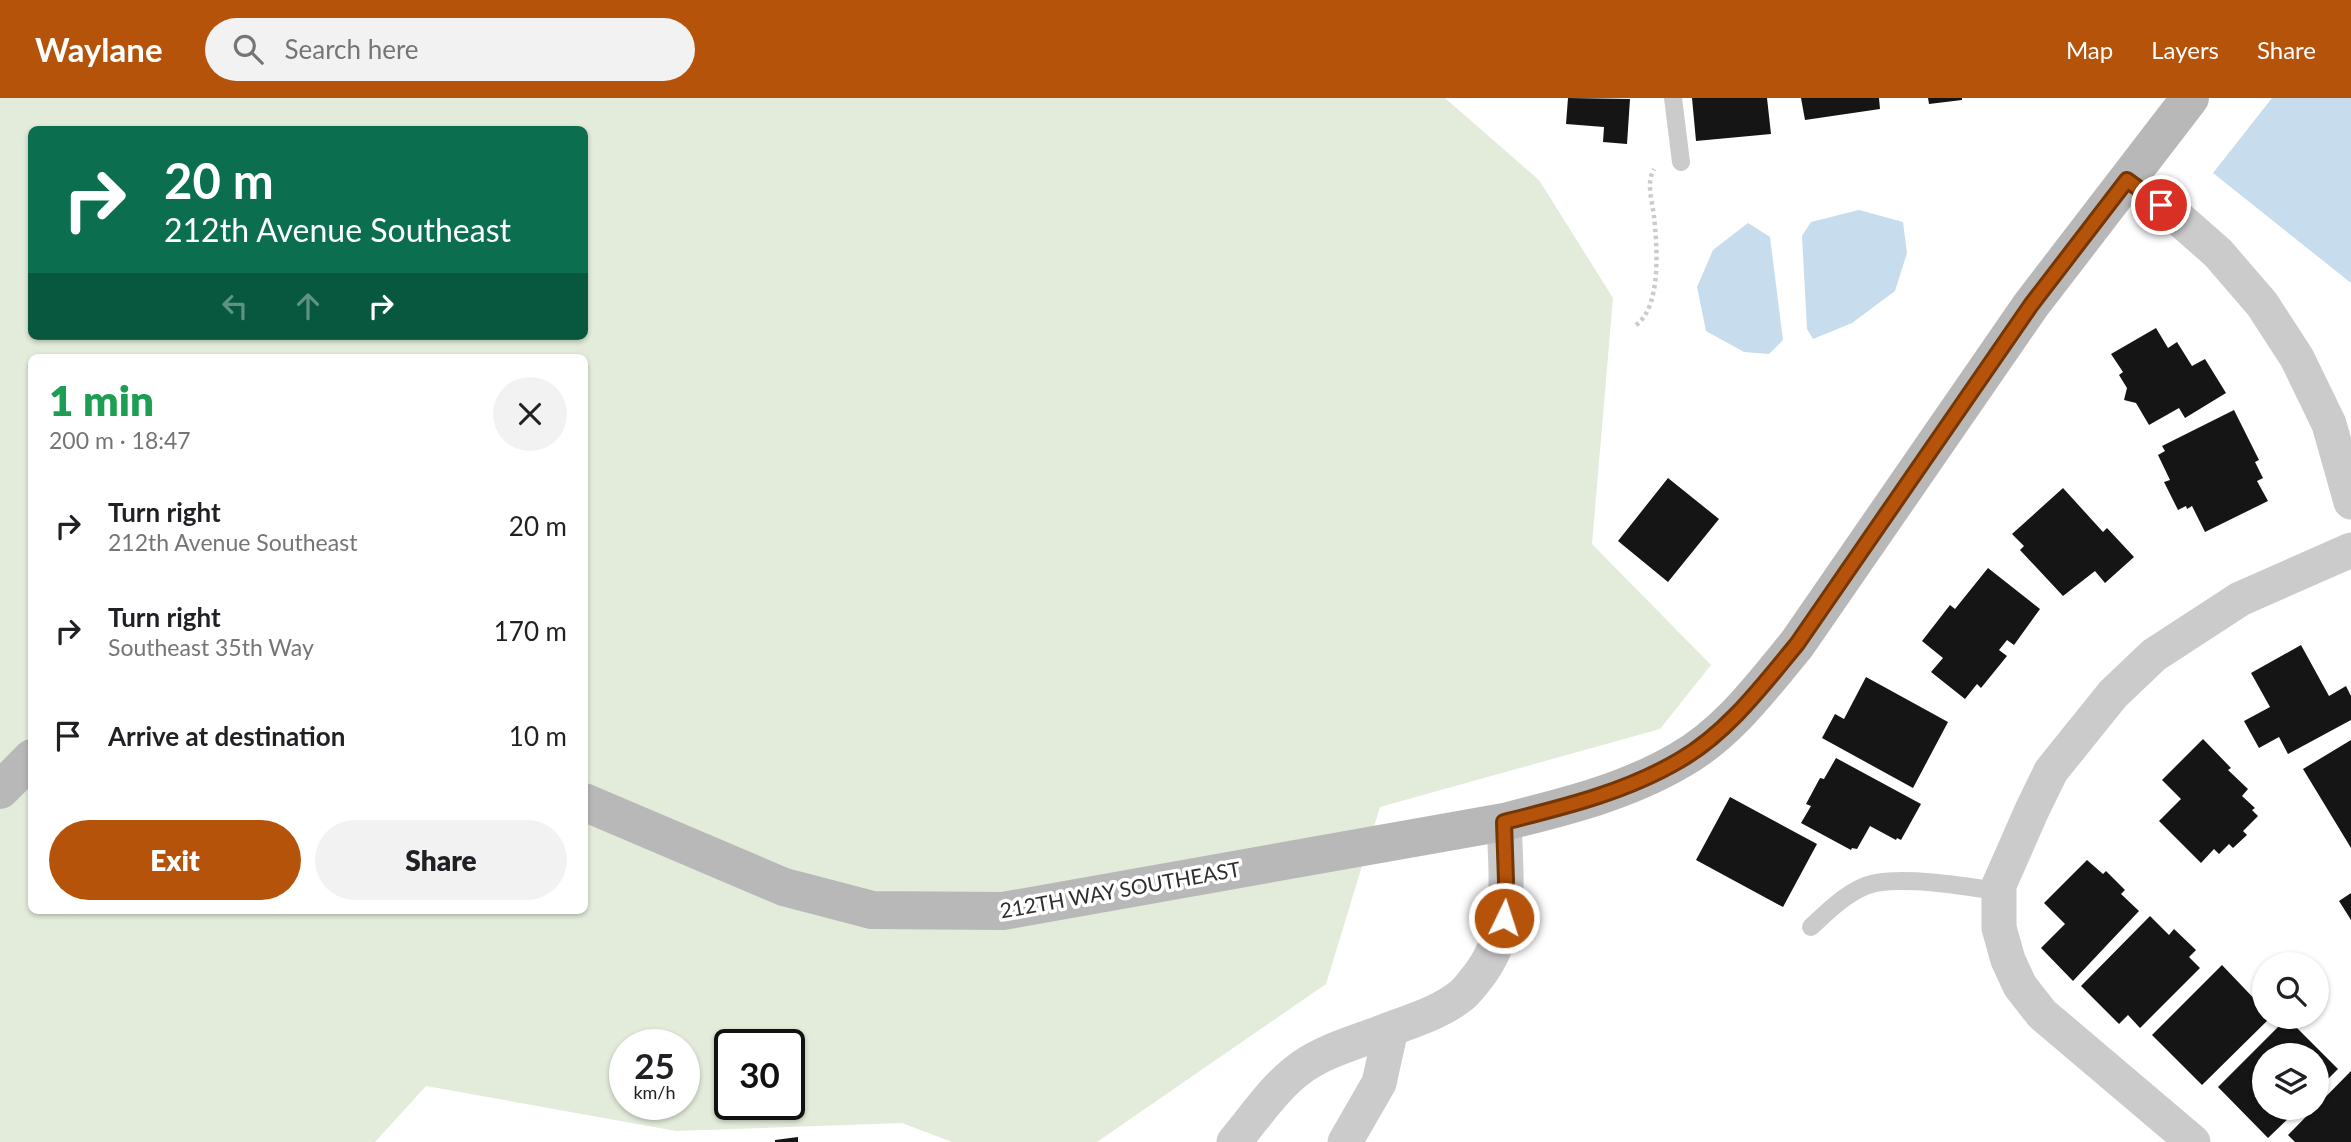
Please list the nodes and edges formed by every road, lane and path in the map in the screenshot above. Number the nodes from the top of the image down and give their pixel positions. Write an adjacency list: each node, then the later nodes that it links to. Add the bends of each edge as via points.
1 (1673, 98): 3 (lane)
2 (2190, 98): 4 (street, 212TH WAY SOUTHEAST)
3 (1680, 159): 5 (path, via 1654,168 1649,178 1655,295)
4 (2127, 180): 6 (street, via 2218,253 2262,304 2297,358 2329,424); 11 (street, 212TH WAY SOUTHEAST, via 2031,305 1797,644 1756,694 1681,760 1577,804)
5 (1636, 325)
6 (2351, 502)
7 (2351, 550): 12 (street, via 2240,599 2154,654 2113,694 2051,771)
8 (28, 762): 9 (street)
9 (0, 790)
10 (588, 804): 11 (street, 212TH WAY SOUTHEAST, via 784,887 872,910 1003,911)
11 (1504, 822): 14 (street, via 1504,918 1497,946 1463,995)
12 (1999, 891): 13 (lane, via 1898,881 1866,885); 17 (street, via 1999,928 2020,986 2042,1014)
13 (1811, 927)
14 (1391, 1029): 15 (street, via 1322,1055 1301,1068 1278,1088); 16 (street, via 1379,1083)
15 (1234, 1142)
16 (1345, 1142)
17 (2193, 1142)

